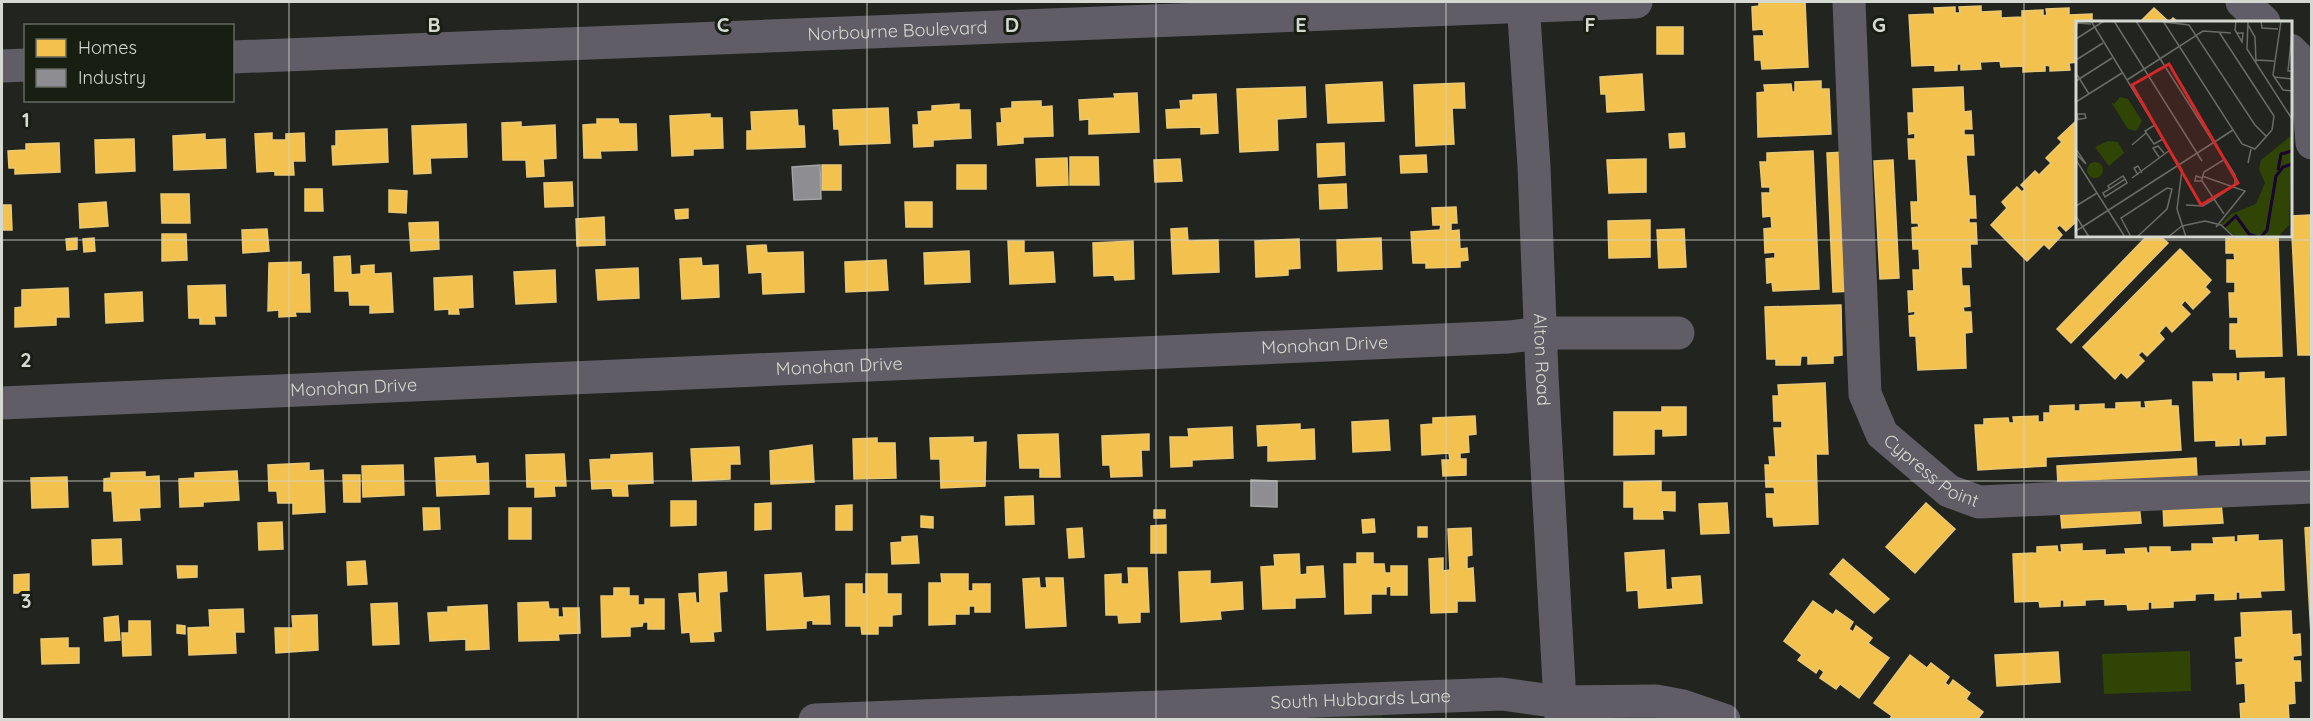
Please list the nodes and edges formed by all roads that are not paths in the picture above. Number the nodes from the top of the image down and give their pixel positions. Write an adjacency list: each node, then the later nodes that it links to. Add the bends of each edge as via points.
1 (1636, 2): 4 (street, Norbourne Boulevard)
2 (1849, 2): 14 (street, Cypress Point, via 1865,394 1882,434 1949,491 1979,502)
3 (2241, 2): 5 (street)
4 (1523, 3): 7 (street, Norbourne Boulevard); 11 (street, Alton Road)
5 (2263, 21)
6 (2292, 52): 10 (street, via 2297,57)
7 (234, 57)
8 (2, 66): 9 (street)
9 (24, 66)
10 (2312, 144)
11 (1541, 333): 12 (street, Monohan Drive); 13 (street, Monohan Drive); 16 (street, Alton Road)
12 (1678, 333)
13 (2, 404)
14 (2312, 487)
15 (1629, 710): 16 (street, South Hubbards Lane); 18 (street, South Hubbards Lane, via 1683,706)
16 (1561, 711): 17 (street, South Hubbards Lane, via 1502,694)
17 (815, 720)
18 (1724, 720)

